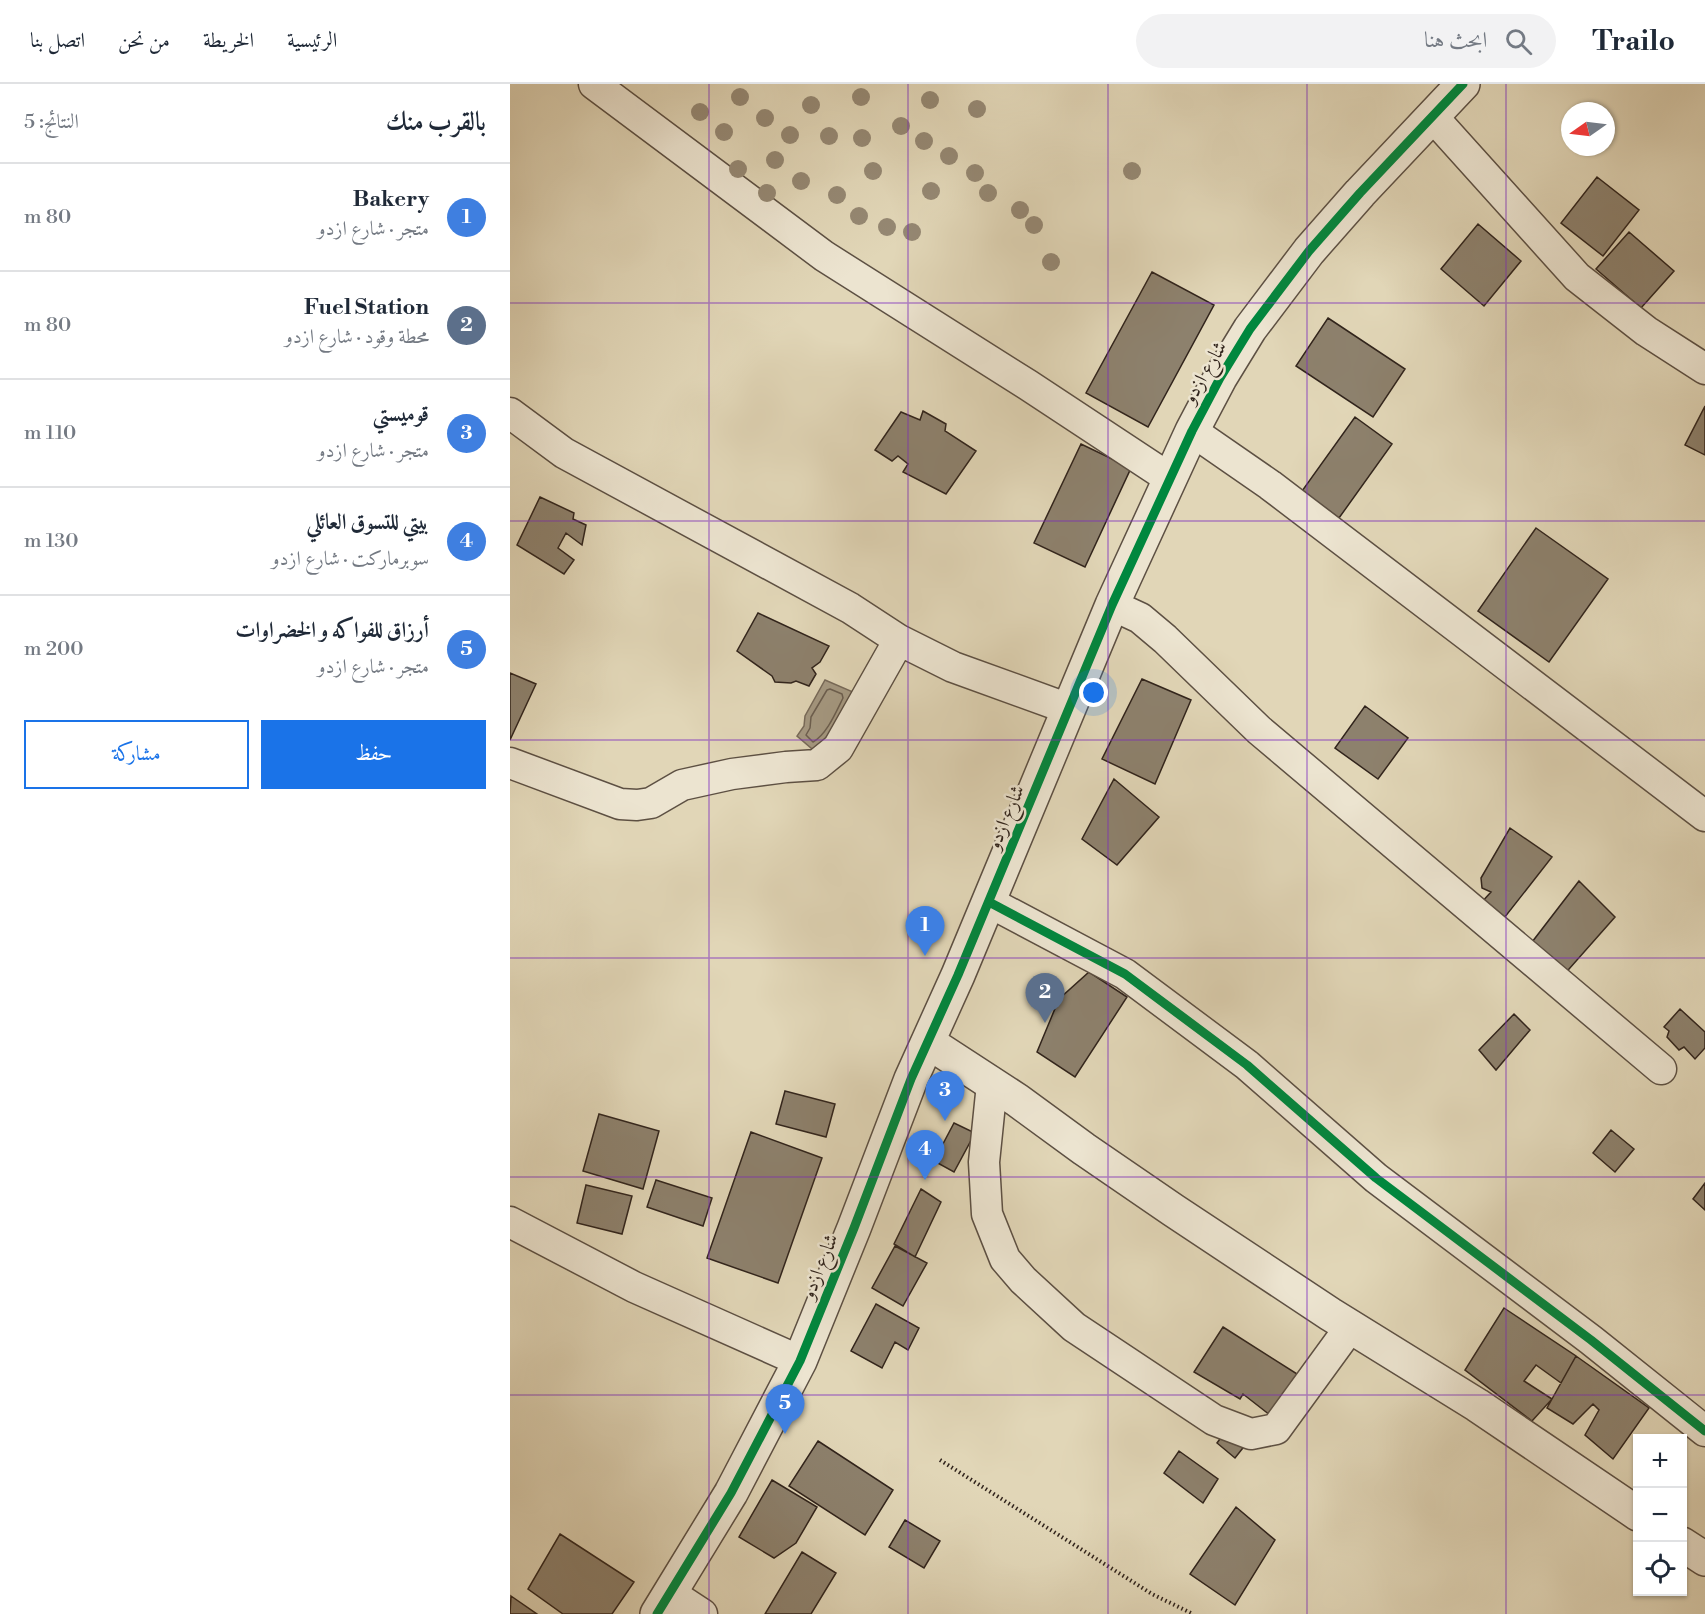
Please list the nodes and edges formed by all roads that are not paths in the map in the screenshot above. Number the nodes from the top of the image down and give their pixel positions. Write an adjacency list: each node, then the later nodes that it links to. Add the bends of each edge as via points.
1 (594, 84): 7 (street, via 824,256)
2 (1464, 84): 3 (street, شارع ازدو)
3 (1432, 116): 4 (street, via 1577,277 1646,331); 6 (street, شارع ازدو, via 1303,259 1250,328)
4 (1705, 369)
5 (510, 413): 9 (street, via 564,453 850,609)
6 (1192, 431): 7 (street, شارع ازدو); 12 (street, via 1270,484)
7 (1169, 478): 8 (street, شارع ازدو)
8 (1112, 605): 10 (street, شارع ازدو); 15 (street, via 1140,618 1165,639 1259,730)
9 (899, 640): 10 (street, via 953,667); 11 (street, via 838,748 817,765 732,774 682,785 651,803 637,806 620,804)
10 (1069, 709): 13 (street, شارع ازدو)
11 (510, 762)
12 (1705, 816)
13 (989, 902): 14 (street, شارع ازدو); 20 (street, via 1133,980 1247,1065 1376,1178)
14 (928, 1042): 16 (street); 19 (street, شارع ازدو)
15 (1661, 1069)
16 (992, 1084): 18 (street, via 1173,1210); 18 (street, via 984,1162 987,1214 1005,1259 1074,1327 1128,1364 1214,1420 1251,1434 1276,1429)
17 (510, 1222): 19 (street, via 634,1287)
18 (1351, 1326): 21 (street)
19 (800, 1361): 24 (street, شارع ازدو, via 731,1493)
20 (1705, 1431)
21 (1633, 1511)
22 (1687, 1547): 23 (street)
23 (1705, 1559)
24 (664, 1604): 25 (street)
25 (702, 1614)

